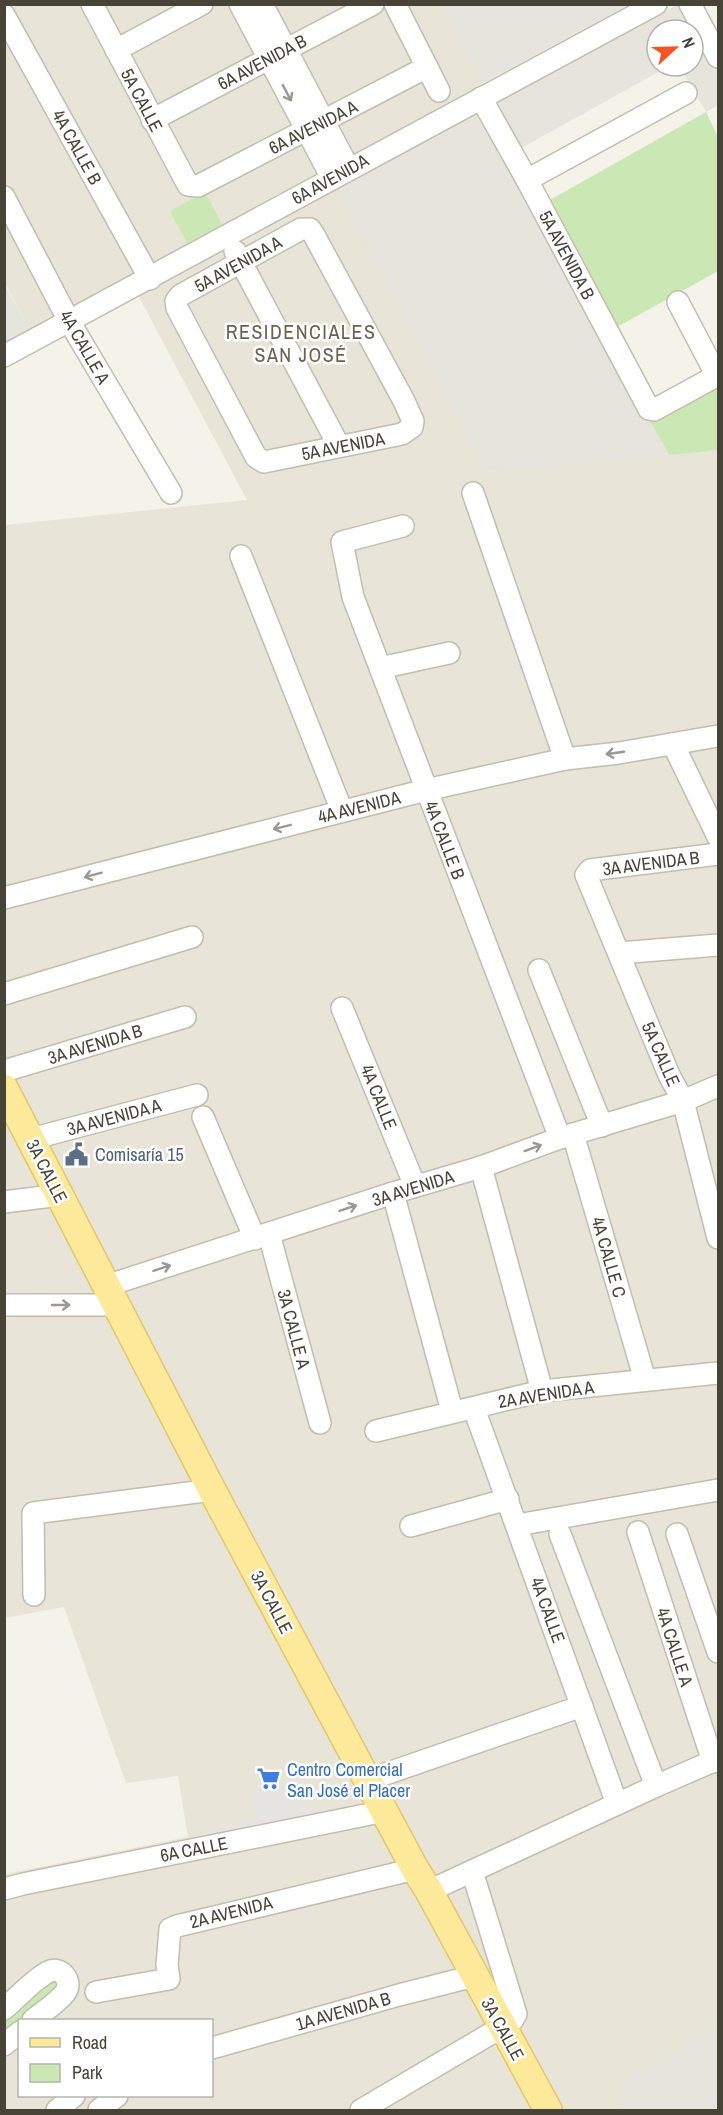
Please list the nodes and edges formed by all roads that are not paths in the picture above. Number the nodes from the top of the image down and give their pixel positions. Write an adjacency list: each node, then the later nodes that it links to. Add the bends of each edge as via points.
1 (92, 4): 10 (street, 5A CALLE)
2 (202, 4): 10 (street)
3 (240, 4): 11 (street)
4 (262, 4): 11 (street)
5 (373, 4): 11 (street, 6A AVENIDA B)
6 (395, 4): 13 (street)
7 (656, 4): 16 (street, 6A AVENIDA)
8 (690, 4): 12 (street)
9 (4, 15): 25 (street, 4A CALLE B)
10 (116, 50): 17 (street, 5A CALLE)
11 (278, 54): 17 (street, 6A AVENIDA B); 18 (street)
12 (718, 57)
13 (427, 67): 14 (street); 18 (street, 6A AVENIDA A)
14 (439, 91)
15 (686, 93): 20 (street)
16 (481, 98): 19 (street, 6A AVENIDA); 20 (street, 5A AVENIDA B)
17 (152, 120): 21 (street, 5A CALLE, via 188,185)
18 (315, 126): 19 (street); 21 (street, 6A AVENIDA A)
19 (340, 174): 23 (street, 6A AVENIDA)
20 (527, 180): 29 (street, 5A AVENIDA B, via 649,409 654,411)
21 (198, 186)
22 (4, 197): 27 (street, 4A CALLE A)
23 (228, 235): 24 (street); 25 (street, 6A AVENIDA)
24 (241, 261): 30 (street, 5A AVENIDA A, via 301,229 310,229); 31 (street); 32 (street, 5A AVENIDA A, via 176,301 256,457)
25 (150, 279): 27 (street, 6A AVENIDA)
26 (678, 302): 29 (street)
27 (69, 321): 28 (street, 6A AVENIDA); 33 (street, 4A CALLE A)
28 (4, 356)
29 (718, 376)
30 (413, 421): 31 (street, 5A AVENIDA, via 412,428 402,434)
31 (339, 446): 32 (street, 5A AVENIDA)
32 (264, 462)
33 (171, 493)
34 (473, 493): 41 (street)
35 (403, 526): 38 (street, 4A CALLE B, via 345,540 341,546 353,597)
36 (242, 556): 43 (street)
37 (449, 653): 38 (street)
38 (380, 668): 42 (street, 4A CALLE B)
39 (718, 736): 40 (street, 4A AVENIDA)
40 (673, 744): 41 (street, 4A AVENIDA, one-way to 41); 44 (street)
41 (565, 759): 42 (street, 4A AVENIDA)
42 (426, 789): 43 (street, 4A AVENIDA); 62 (street, 4A CALLE B)
43 (342, 811): 47 (street, 4A AVENIDA, one-way to 47)
44 (718, 837)
45 (718, 854): 46 (street, 3A AVENIDA B, via 591,870)
46 (586, 875): 50 (street, 5A CALLE)
47 (4, 898)
48 (192, 937): 52 (street)
49 (718, 945): 50 (street)
50 (619, 953): 59 (street, 5A CALLE)
51 (539, 970): 61 (street)
52 (4, 994)
53 (342, 1008): 65 (street, 4A CALLE)
54 (185, 1017): 55 (street, 3A AVENIDA B)
55 (4, 1071)
56 (718, 1086): 59 (street, 3A AVENIDA)
57 (4, 1088): 63 (main road, 3A CALLE)
58 (196, 1095): 63 (street, 3A AVENIDA A)
59 (683, 1101): 61 (street, 3A AVENIDA); 70 (street, 5A CALLE)
60 (203, 1117): 69 (street, 3A CALLE A)
61 (602, 1126): 62 (street, 3A AVENIDA)
62 (567, 1136): 64 (street, 3A AVENIDA, one-way to 62); 74 (street, 4A CALLE C)
63 (31, 1139): 67 (main road, 3A CALLE)
64 (481, 1167): 65 (street, 3A AVENIDA); 75 (street)
65 (415, 1186): 66 (street, 3A AVENIDA)
66 (393, 1193): 69 (street, 3A AVENIDA, one-way to 66); 76 (street)
67 (60, 1195): 68 (street); 71 (main road, 3A CALLE)
68 (4, 1202)
69 (262, 1237): 71 (street, 3A AVENIDA, one-way to 69); 78 (street, 3A CALLE A)
70 (718, 1238)
71 (112, 1295): 72 (street, 3A AVENIDA, one-way to 71); 80 (main road, 3A CALLE)
72 (4, 1305)
73 (718, 1373): 74 (street, 2A AVENIDA A)
74 (645, 1380): 75 (street, 2A AVENIDA A)
75 (542, 1392): 76 (street, 2A AVENIDA A)
76 (452, 1412): 79 (street, 2A AVENIDA A)
77 (477, 1418): 82 (street, 4A CALLE)
78 (320, 1423)
79 (376, 1431)
80 (212, 1490): 88 (street, via 33,1514); 92 (main road, 3A CALLE)
81 (718, 1490): 83 (street)
82 (508, 1498): 83 (street, 4A CALLE); 84 (street)
83 (517, 1525): 90 (street, 4A CALLE)
84 (411, 1526)
85 (638, 1532): 91 (street, 4A CALLE A)
86 (560, 1534): 93 (street)
87 (676, 1534): 89 (street)
88 (34, 1595)
89 (718, 1652)
90 (582, 1706): 92 (street); 94 (street, 4A CALLE)
91 (716, 1761): 93 (street, 2A AVENIDA)
92 (368, 1780): 95 (main road, 3A CALLE)
93 (656, 1786): 94 (street, 2A AVENIDA)
94 (617, 1804): 96 (street, 2A AVENIDA)
95 (385, 1811): 97 (main road, 3A CALLE); 98 (street, 6A CALLE)
96 (471, 1871): 97 (street, 2A AVENIDA); 103 (street, via 516,2014)
97 (422, 1880): 99 (main road, 3A CALLE); 100 (street, 2A AVENIDA, via 177,1926 170,1929 170,1979)
98 (4, 1889)
99 (474, 1976): 103 (main road, 3A CALLE); 106 (street, 1A AVENIDA B)
100 (96, 1992)
101 (4, 2009): 102 (street, via 47,1973 64,1974 66,1992)
102 (34, 2019)
103 (502, 2027): 111 (street); 112 (main road, 3A CALLE)
104 (18, 2034): 105 (street)
105 (4, 2045)
106 (213, 2048)
107 (73, 2097): 109 (street)
108 (116, 2097): 110 (street)
109 (57, 2110)
110 (99, 2110)
111 (361, 2110)
112 (548, 2110)

